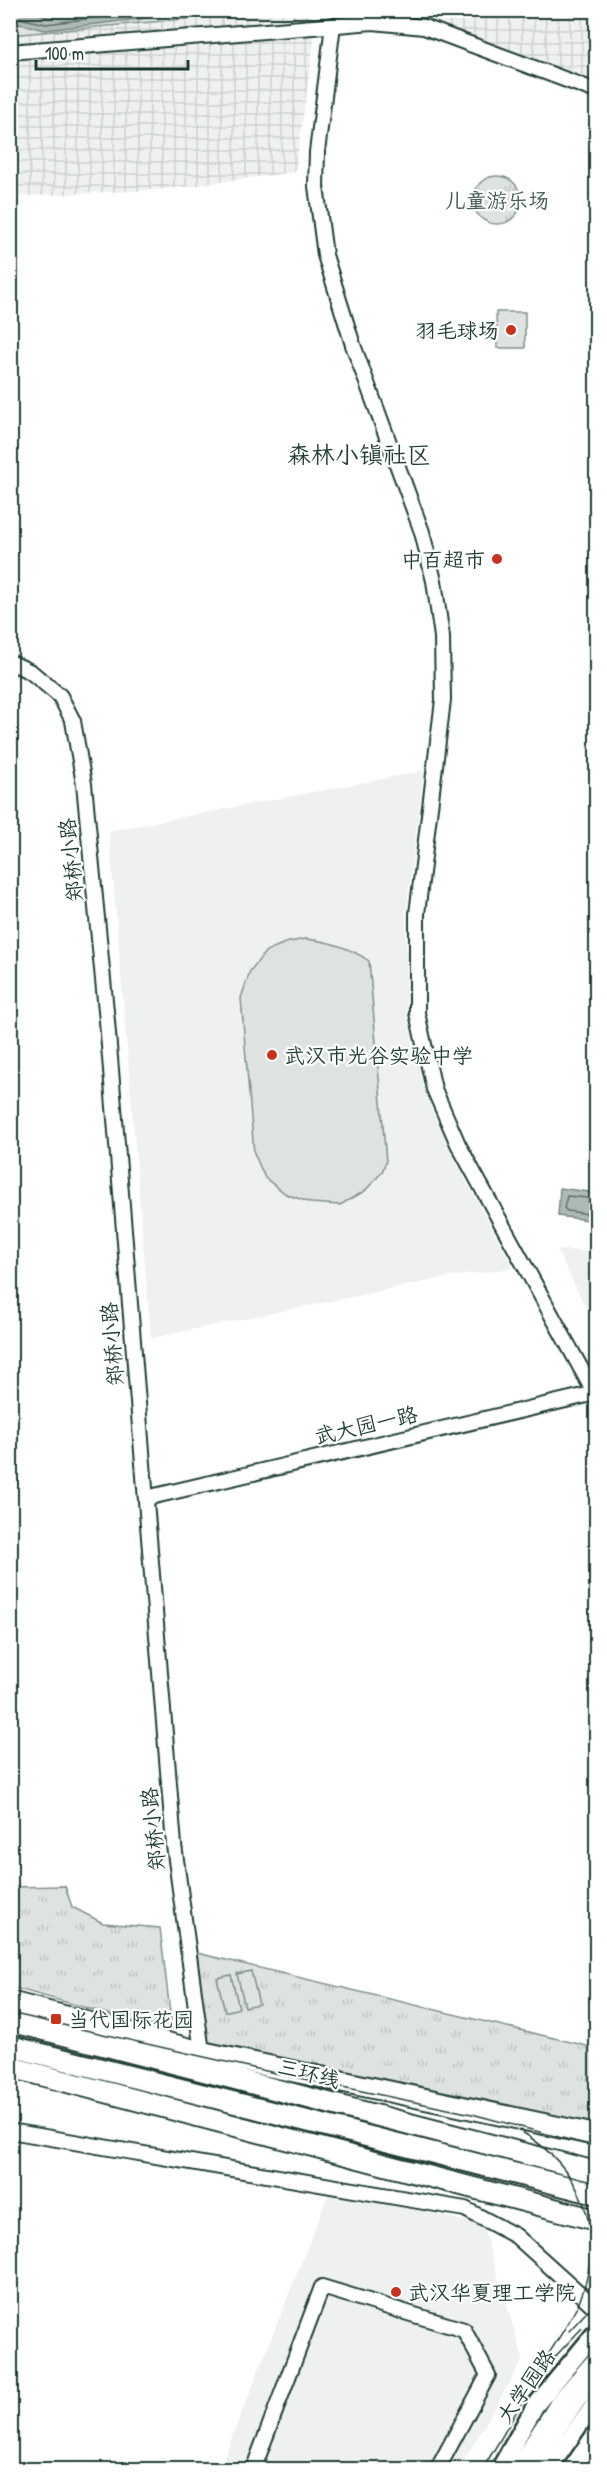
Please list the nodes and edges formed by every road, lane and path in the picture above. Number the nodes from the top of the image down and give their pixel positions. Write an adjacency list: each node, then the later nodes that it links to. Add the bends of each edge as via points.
1 (333, 25): 2 (street); 3 (street, via 373,22 424,27); 5 (street, via 317,152 316,186 325,255 353,345 422,532 442,637 443,700 417,914 417,1013 434,1089 458,1144)
2 (10, 52)
3 (597, 91)
4 (10, 662): 6 (street, 郑桥小路, via 31,672 60,696 73,722 84,784)
5 (596, 1394): 6 (street, 武大园一路)
6 (146, 1497): 10 (street, 郑桥小路, via 174,1845)
7 (10, 2002): 10 (highway)
8 (10, 2021): 14 (highway, 三环线)
9 (10, 2046): 15 (highway)
10 (202, 2052): 13 (highway)
11 (10, 2067): 16 (highway)
12 (10, 2131): 17 (street, via 465,2209 516,2236)
13 (597, 2135)
14 (597, 2172)
15 (597, 2194)
16 (597, 2220)
17 (597, 2308)
18 (597, 2331): 24 (main road, 大学园路, via 535,2406)
19 (597, 2360): 25 (main road, via 559,2402)
20 (597, 2376): 26 (main road, via 570,2408)
21 (597, 2401): 27 (main road)
22 (253, 2469): 23 (street, via 322,2287 464,2330 488,2375)
23 (436, 2469)
24 (499, 2469)
25 (516, 2469)
26 (530, 2469)
27 (548, 2469)

